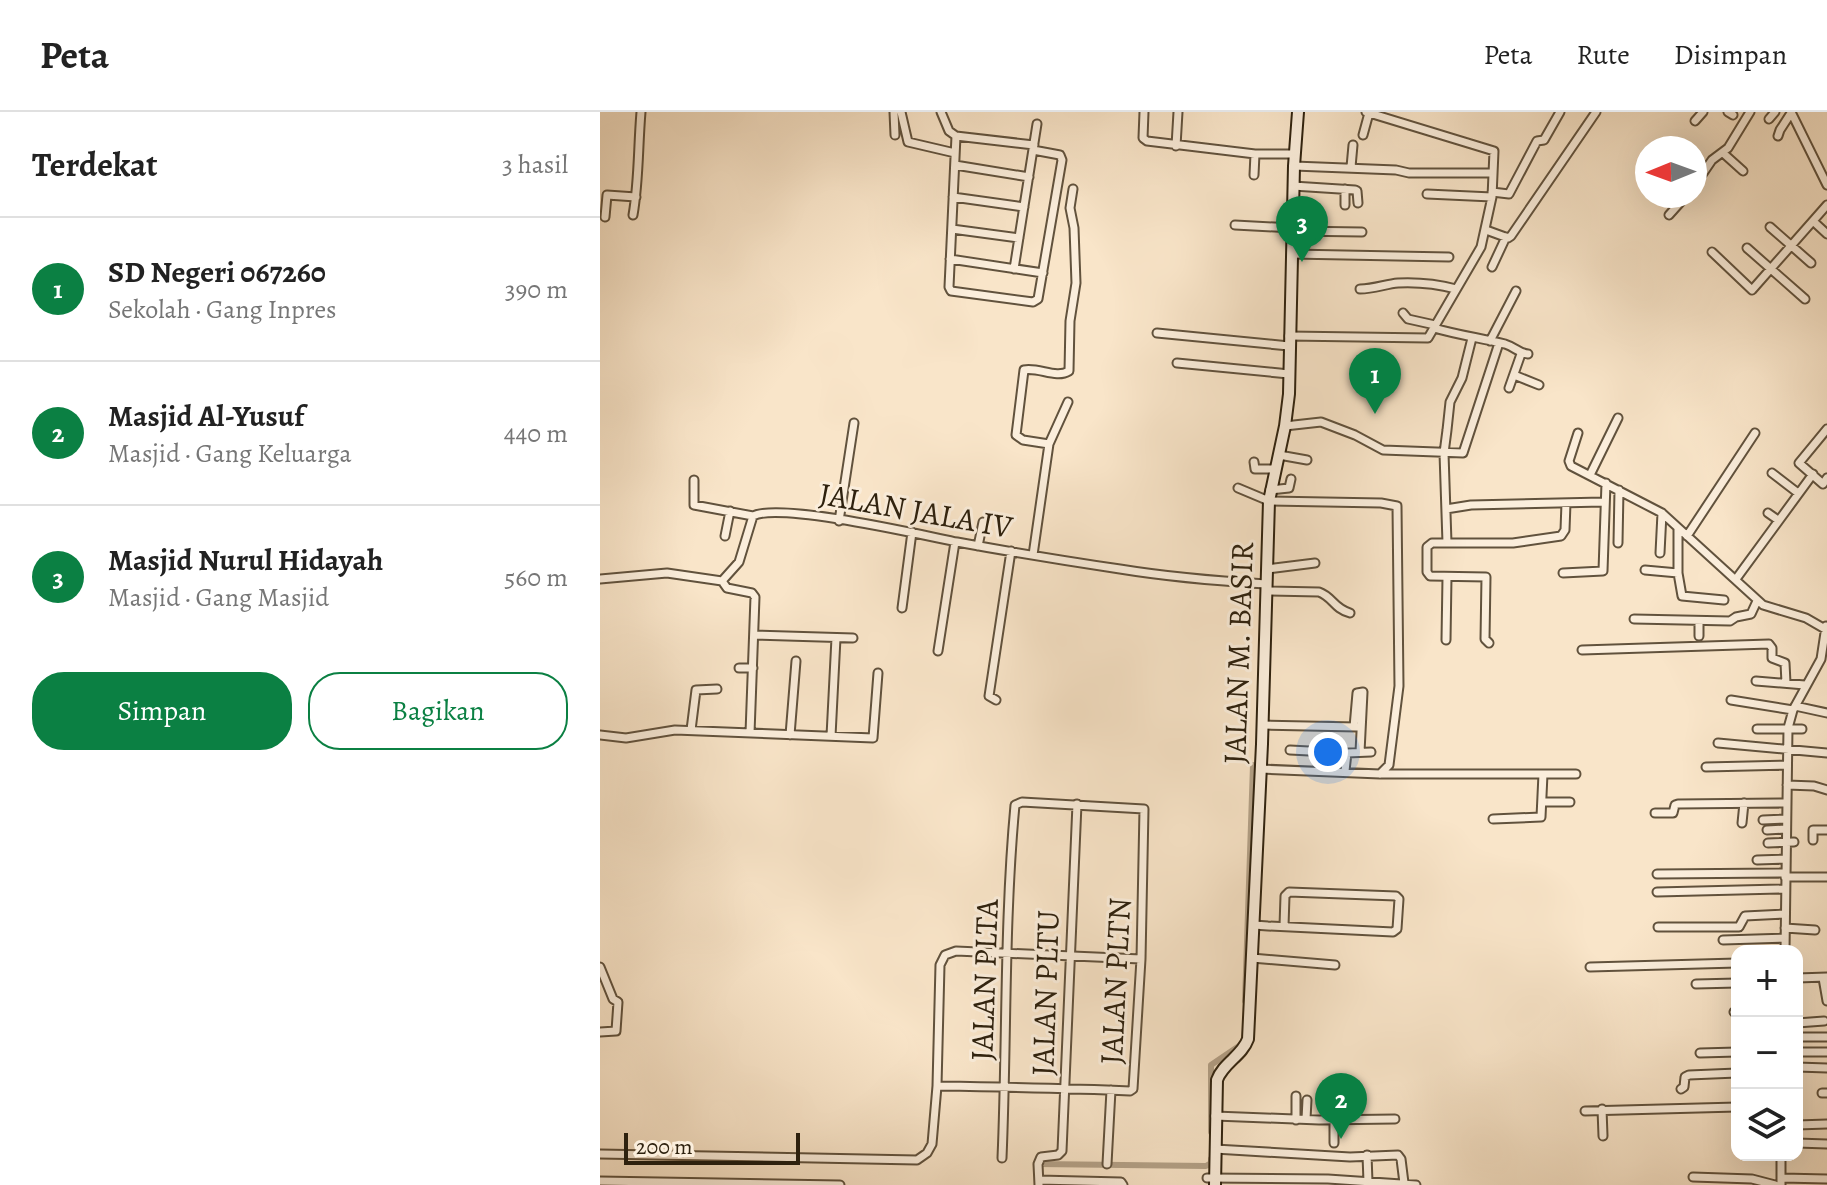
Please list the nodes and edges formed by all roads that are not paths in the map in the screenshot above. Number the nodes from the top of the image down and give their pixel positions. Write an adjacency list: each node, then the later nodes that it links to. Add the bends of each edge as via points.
1 (641, 112): 40 (street)
2 (894, 112): 16 (street)
3 (901, 112): 23 (street, via 908,142)
4 (941, 112): 18 (street)
5 (1144, 112): 21 (street, via 1144,140)
6 (1178, 112): 21 (street)
7 (1298, 112): 26 (main road, JALAN M. BASIR)
8 (1368, 112): 17 (street); 31 (street, via 1494,151)
9 (1560, 112): 39 (street, via 1544,140 1537,141 1509,194)
10 (1594, 112): 58 (street)
11 (1703, 112): 14 (street)
12 (1750, 112): 24 (street)
13 (1791, 112): 19 (street); 34 (street)
14 (1695, 121)
15 (1037, 124): 22 (street)
16 (895, 135)
17 (1363, 135)
18 (956, 136): 22 (street); 23 (street)
19 (1778, 136)
20 (1353, 145): 29 (street)
21 (1176, 146): 25 (street)
22 (1034, 148): 33 (street); 70 (street, via 1062,156)
23 (955, 153): 27 (street)
24 (1723, 153): 28 (street); 30 (street)
25 (1255, 154): 26 (street); 32 (street)
26 (1294, 160): 29 (street); 35 (main road, JALAN M. BASIR)
27 (955, 165): 33 (street); 41 (street)
28 (1707, 166)
29 (1351, 167): 31 (street)
30 (1743, 171)
31 (1493, 173): 39 (street)
32 (1254, 175)
33 (1029, 177): 45 (street)
34 (1827, 185)
35 (1293, 186): 37 (street); 54 (main road, JALAN M. BASIR)
36 (1073, 189): 94 (street, via 1076,283 1069,371 1062,375 1024,370 1016,435)
37 (1345, 189): 42 (street, via 1357,191); 43 (street)
38 (1427, 194): 39 (street)
39 (1492, 195): 55 (street)
40 (636, 197): 47 (street); 49 (street, via 607,195)
41 (953, 197): 45 (street); 53 (street)
42 (1358, 203)
43 (1345, 205)
44 (1827, 205): 50 (street)
45 (1024, 207): 59 (street)
46 (1675, 208): 48 (street)
47 (633, 215)
48 (1669, 215)
49 (605, 217)
50 (1813, 221): 57 (street); 60 (street)
51 (1235, 225): 54 (street)
52 (1770, 227): 60 (street)
53 (952, 229): 59 (street); 65 (street)
54 (1293, 230): 56 (street); 63 (main road, JALAN M. BASIR)
55 (1486, 230): 58 (street); 72 (street)
56 (1362, 232)
57 (1827, 234)
58 (1506, 237): 67 (street)
59 (1019, 238): 68 (street)
60 (1791, 246): 66 (street); 69 (street)
61 (1747, 248): 69 (street)
62 (1712, 252): 69 (street, via 1752,290)
63 (1292, 254): 64 (street); 79 (main road, JALAN M. BASIR)
64 (1449, 257)
65 (950, 259): 68 (street); 70 (street, via 951,291 1036,302)
66 (1811, 263)
67 (1492, 267)
68 (1014, 269): 70 (street)
69 (1771, 269): 74 (street)
70 (1043, 273)
71 (1360, 289): 72 (street, via 1396,283)
72 (1456, 289): 76 (street)
73 (1516, 291): 80 (street)
74 (1805, 299)
75 (1403, 313): 76 (street)
76 (1435, 326): 78 (street); 79 (street, via 1427,338)
77 (1157, 333): 79 (street)
78 (1472, 338): 80 (street); 95 (street, via 1450,402)
79 (1289, 341): 83 (main road, JALAN M. BASIR)
80 (1490, 341): 81 (street)
81 (1499, 343): 84 (street, via 1525,354); 95 (street, via 1465,450)
82 (1177, 363): 83 (street)
83 (1289, 374): 90 (main road, JALAN M. BASIR)
84 (1514, 375): 85 (street); 86 (street)
85 (1539, 385)
86 (1509, 388)
87 (1068, 402): 94 (street)
88 (1618, 418): 102 (street)
89 (854, 423): 119 (street)
90 (1285, 426): 95 (street, via 1321,422 1383,450); 96 (main road, JALAN M. BASIR)
91 (1827, 429): 101 (street, via 1799,463)
92 (1578, 433): 102 (street, via 1570,464)
93 (1755, 433): 124 (street)
94 (1049, 444): 131 (street)
95 (1444, 453): 113 (street)
96 (1279, 455): 97 (street); 99 (main road, JALAN M. BASIR)
97 (1307, 460)
98 (1254, 462): 99 (street, via 1255,469)
99 (1275, 469): 110 (main road, JALAN M. BASIR)
100 (1772, 473): 109 (street)
101 (1813, 474): 103 (street, via 1823,484); 109 (street)
102 (1590, 475): 106 (street)
103 (1827, 478)
104 (1291, 479): 110 (street, via 1289,488)
105 (694, 480): 114 (street, JALAN JALA IV, via 692,504)
106 (1606, 483): 108 (street); 111 (street)
107 (1238, 488): 110 (street)
108 (1619, 490): 115 (street); 127 (street)
109 (1798, 493): 118 (street)
110 (1270, 495): 133 (main road, JALAN M. BASIR); 190 (street, via 1397,506 1399,686 1389,765)
111 (1603, 502): 112 (street); 135 (street, via 1603,571)
112 (1566, 503): 113 (street); 126 (street, via 1561,536 1513,543)
113 (1446, 509): 126 (street)
114 (730, 511): 117 (street, JALAN JALA IV); 123 (street)
115 (1662, 513): 121 (street); 130 (street)
116 (1768, 513): 118 (street)
117 (753, 516): 119 (street, JALAN JALA IV, via 793,513); 140 (street, via 739,562)
118 (1778, 520): 138 (street)
119 (839, 521): 122 (street, JALAN JALA IV)
120 (983, 522): 128 (street)
121 (1678, 528): 124 (street); 136 (street)
122 (912, 532): 125 (street, JALAN JALA IV); 144 (street)
123 (725, 536)
124 (1687, 536): 138 (street)
125 (955, 542): 128 (street, JALAN JALA IV); 156 (street)
126 (1447, 543): 137 (street, via 1432,543 1426,549 1427,574)
127 (1618, 543)
128 (978, 546): 129 (street, JALAN JALA IV)
129 (1011, 551): 131 (street, JALAN JALA IV); 166 (street, via 989,696)
130 (1660, 553)
131 (1033, 555): 141 (street, JALAN JALA IV)
132 (1315, 563): 133 (street)
133 (1267, 569): 141 (main road, JALAN M. BASIR)
134 (1645, 570): 136 (street)
135 (1563, 573)
136 (1678, 573): 142 (street, via 1682,596)
137 (1447, 577): 153 (street); 154 (street, via 1486,577)
138 (1737, 578): 143 (street)
139 (600, 579): 140 (street, via 667,573)
140 (722, 581): 149 (street, via 727,588 755,597)
141 (1266, 588): 145 (street, JALAN JALA IV, via 1319,592); 170 (main road, JALAN M. BASIR)
142 (1724, 600)
143 (1757, 601): 147 (street, via 1749,615); 148 (street)
144 (902, 608)
145 (1350, 613)
146 (1634, 619): 147 (street)
147 (1699, 621): 150 (street)
148 (1826, 627): 157 (street)
149 (754, 635): 151 (street); 160 (street)
150 (1699, 636)
151 (836, 638): 152 (street); 178 (street)
152 (853, 638)
153 (1446, 640)
154 (1489, 643)
155 (1582, 650): 163 (street, via 1769,644 1773,659 1785,661)
156 (938, 651)
157 (1825, 652): 164 (street)
158 (796, 661): 177 (street)
159 (739, 668): 160 (street)
160 (753, 668): 175 (street)
161 (878, 673): 178 (street, via 874,737)
162 (1756, 681): 163 (street)
163 (1786, 683): 164 (street)
164 (1805, 685): 168 (street)
165 (717, 689): 174 (street, via 696,690)
166 (996, 700)
167 (1731, 700): 168 (street)
168 (1794, 708): 169 (street); 171 (street)
169 (1827, 713)
170 (1263, 725): 182 (street, via 1358,727); 188 (main road, JALAN M. BASIR)
171 (1788, 728): 172 (street); 173 (street); 180 (street)
172 (1757, 729)
173 (1802, 729)
174 (691, 730): 175 (street); 176 (street, via 626,738)
175 (750, 733): 177 (street)
176 (600, 735)
177 (790, 735): 178 (street)
178 (831, 736)
179 (1718, 743): 180 (street)
180 (1787, 748): 185 (street); 186 (street)
181 (1290, 750): 184 (street)
182 (1360, 752): 183 (street); 184 (street)
183 (1371, 752)
184 (1347, 753): 189 (street)
185 (1827, 753)
186 (1787, 765): 187 (street); 193 (street)
187 (1706, 767)
188 (1261, 769): 189 (street); 221 (main road, JALAN M. BASIR)
189 (1345, 771): 190 (street)
190 (1380, 774): 191 (street)
191 (1543, 774): 192 (street); 195 (street)
192 (1576, 774)
193 (1787, 785): 194 (street); 198 (street)
194 (1827, 790)
195 (1543, 802): 196 (street); 202 (street, via 1540,818)
196 (1570, 802)
197 (1744, 803): 198 (street); 201 (street, via 1676,804 1673,813); 205 (street)
198 (1786, 803): 203 (street)
199 (1016, 804): 200 (street, JALAN PLTN); 229 (street, JALAN PLTA)
200 (1077, 804): 230 (street, JALAN PLTU); 232 (street, JALAN PLTN, via 1145,811)
201 (1655, 813)
202 (1493, 819)
203 (1785, 819): 204 (street); 206 (street)
204 (1763, 820)
205 (1742, 823)
206 (1785, 829): 207 (street); 210 (street)
207 (1767, 830)
208 (1827, 830): 209 (street, via 1813,830)
209 (1813, 840)
210 (1790, 842): 211 (street); 212 (street)
211 (1768, 843)
212 (1786, 859): 213 (street); 216 (street)
213 (1757, 860)
214 (1827, 869): 217 (street)
215 (1657, 874): 216 (street)
216 (1786, 875): 217 (street); 218 (street)
217 (1827, 877)
218 (1785, 889): 219 (street); 220 (street)
219 (1657, 892)
220 (1785, 914): 223 (street, via 1745,916 1739,927); 224 (street)
221 (1254, 925): 222 (street); 231 (main road, JALAN M. BASIR)
222 (1284, 926): 222 (street, via 1288,892 1399,899 1395,932)
223 (1658, 927)
224 (1785, 928): 225 (street); 226 (street)
225 (1815, 930)
226 (1785, 938): 227 (street); 228 (street)
227 (1723, 940)
228 (1785, 945)
229 (1008, 951): 230 (street); 256 (street, via 956,951 940,961); 257 (street, JALAN PLTA)
230 (1071, 955): 232 (street); 259 (street, JALAN PLTU)
231 (1252, 958): 234 (street); 266 (main road, JALAN M. BASIR, via 1247,1043 1219,1073)
232 (1141, 959): 260 (street, JALAN PLTN, via 1133,1089)
233 (1731, 963): 236 (street)
234 (1335, 965)
235 (600, 967): 241 (street)
236 (1590, 967)
237 (1803, 978): 238 (street)
238 (1825, 978): 243 (street)
239 (1731, 983): 240 (street)
240 (1696, 984)
241 (613, 999): 242 (street); 246 (street, via 618,1002 616,1032)
242 (600, 1000)
243 (1827, 1001)
244 (1824, 1021): 245 (street)
245 (1803, 1023)
246 (600, 1032)
247 (1803, 1037): 248 (street)
248 (1827, 1037)
249 (1731, 1052): 252 (street)
250 (1803, 1052): 251 (street)
251 (1827, 1052)
252 (1700, 1053)
253 (1803, 1067): 254 (street)
254 (1827, 1068)
255 (1731, 1073): 258 (street, via 1689,1075)
256 (937, 1086): 257 (street, JALAN PLTN); 278 (street, via 932,1144 922,1157 910,1161)
257 (1005, 1088): 259 (street, JALAN PLTN); 280 (street, JALAN PLTA)
258 (1681, 1089)
259 (1065, 1090): 260 (street, JALAN PLTN); 288 (street, JALAN PLTU, via 1062,1151 1042,1156)
260 (1111, 1090): 282 (street)
261 (1296, 1096): 269 (street)
262 (1307, 1100): 267 (street)
263 (1731, 1107): 264 (street)
264 (1602, 1109): 265 (street); 273 (street)
265 (1585, 1111)
266 (1215, 1116): 269 (street); 277 (main road, JALAN M. BASIR)
267 (1306, 1119): 269 (street); 270 (street)
268 (1395, 1119): 270 (street)
269 (1296, 1120)
270 (1334, 1120): 274 (street)
271 (1827, 1124): 272 (street)
272 (1803, 1125)
273 (1603, 1136)
274 (1334, 1143)
275 (1803, 1143): 276 (street)
276 (1827, 1144)
277 (1215, 1149): 279 (street); 285 (main road, JALAN M. BASIR)
278 (600, 1154)
279 (1367, 1155): 290 (street); 293 (street, via 1399,1156)
280 (1002, 1158)
281 (1781, 1161): 287 (street)
282 (1107, 1164)
283 (1693, 1177): 297 (street)
284 (1827, 1179): 287 (street)
285 (1212, 1180): 289 (street)
286 (600, 1181): 291 (street)
287 (1782, 1181)
288 (1039, 1182): 295 (street)
289 (1270, 1182): 290 (street)
290 (1368, 1182): 293 (street)
291 (699, 1183): 292 (street)
292 (781, 1184): 294 (street)
293 (1402, 1184): 296 (street)
294 (840, 1185)
295 (1123, 1185)
296 (1416, 1185)
297 (1775, 1185)

